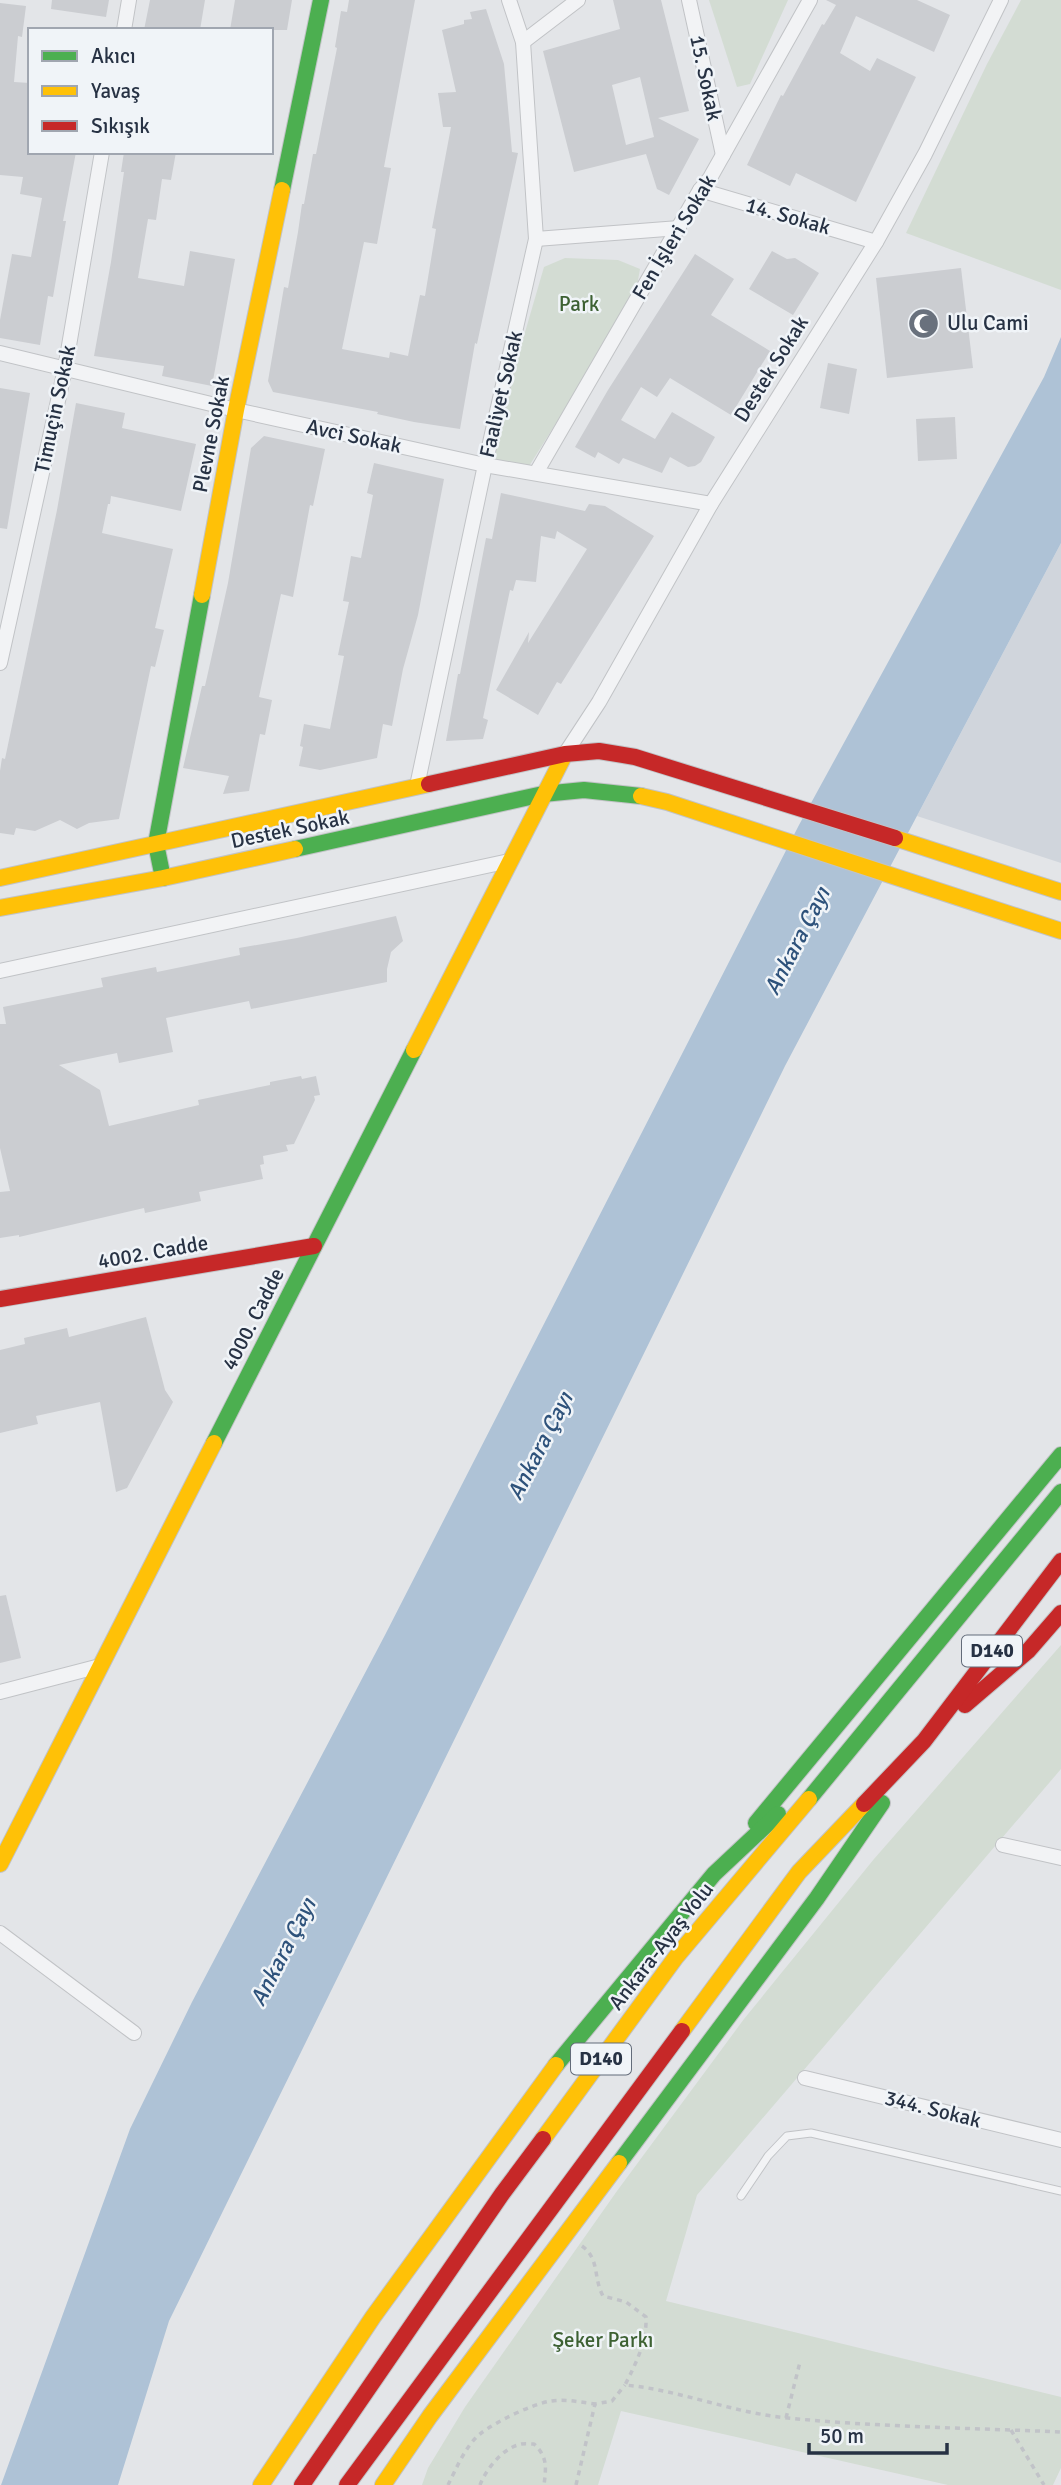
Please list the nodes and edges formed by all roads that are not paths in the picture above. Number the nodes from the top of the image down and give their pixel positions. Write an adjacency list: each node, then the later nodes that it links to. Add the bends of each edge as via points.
1 (129, 0): 8 (street)
2 (321, 0): 18 (main road, Plevne Sokak)
3 (509, 0): 9 (street, Faaliyet Sokak)
4 (578, 0): 9 (street)
5 (689, 0): 11 (street, 15. Sokak)
6 (810, 0): 11 (street, Fen İşleri Sokak)
7 (1001, 0): 15 (street, Destek Sokak)
8 (124, 28)
9 (523, 42): 14 (street, Faaliyet Sokak)
10 (102, 154): 17 (street, Timuçin Sokak)
11 (723, 155): 12 (street, Fen İşleri Sokak)
12 (700, 190): 13 (street, Fen İşleri Sokak); 15 (street, 14. Sokak)
13 (679, 228): 14 (street); 20 (street, Fen İşleri Sokak)
14 (536, 239): 19 (street, Faaliyet Sokak)
15 (876, 242): 21 (street, Destek Sokak)
16 (0, 353): 17 (street, Avci Sokak)
17 (65, 369): 18 (street, Avci Sokak); 22 (street, Timuçin Sokak)
18 (236, 410): 19 (street, Avci Sokak); 26 (main road, Plevne Sokak)
19 (485, 465): 20 (street, Avci Sokak); 24 (street, Faaliyet Sokak)
20 (536, 473): 21 (street, Avci Sokak)
21 (711, 504): 23 (street, Destek Sokak)
22 (0, 663)
23 (565, 754): 24 (main road, Destek Sokak); 25 (main road, Destek Sokak); 30 (main road, via 599,751 635,757)
24 (417, 786): 26 (main road, Destek Sokak)
25 (543, 794): 27 (main road, 4000. Cadde); 29 (main road, Destek Sokak); 32 (main road, via 584,790 667,802)
26 (156, 844): 28 (main road, Destek Sokak); 29 (main road, Plevne Sokak)
27 (509, 861): 33 (street); 34 (main road, 4000. Cadde)
28 (0, 878)
29 (163, 878): 31 (main road, Destek Sokak)
30 (1061, 892)
31 (0, 908)
32 (1061, 931)
33 (0, 971)
34 (314, 1246): 35 (main road, 4002. Cadde); 40 (main road, 4000. Cadde)
35 (0, 1299)
36 (1061, 1455): 47 (main road)
37 (1061, 1492): 42 (main road, Ankara-Ayaş Yolu / D140)
38 (1061, 1561): 43 (main road, D140)
39 (1061, 1613): 43 (main road, via 1028,1651)
40 (100, 1666): 41 (street); 46 (main road, 4000. Cadde)
41 (0, 1692)
42 (869, 1729): 47 (main road); 57 (main road, Ankara-Ayaş Yolu / D140, via 676,1957 502,2194)
43 (924, 1741): 54 (main road, via 817,1898); 58 (main road, D140, via 799,1872)
44 (1003, 1845): 45 (street)
45 (1061, 1858)
46 (0, 1864)
47 (714, 1874): 56 (main road, via 560,2059 373,2317)
48 (0, 1933): 49 (street)
49 (134, 2033)
50 (805, 2078): 51 (street, 344. Sokak)
51 (1061, 2140)
52 (1061, 2191): 53 (lane, via 811,2133 787,2136)
53 (741, 2196)
54 (430, 2416): 55 (main road); 59 (main road)
55 (410, 2474)
56 (261, 2485)
57 (302, 2485)
58 (347, 2485)
59 (383, 2485)

